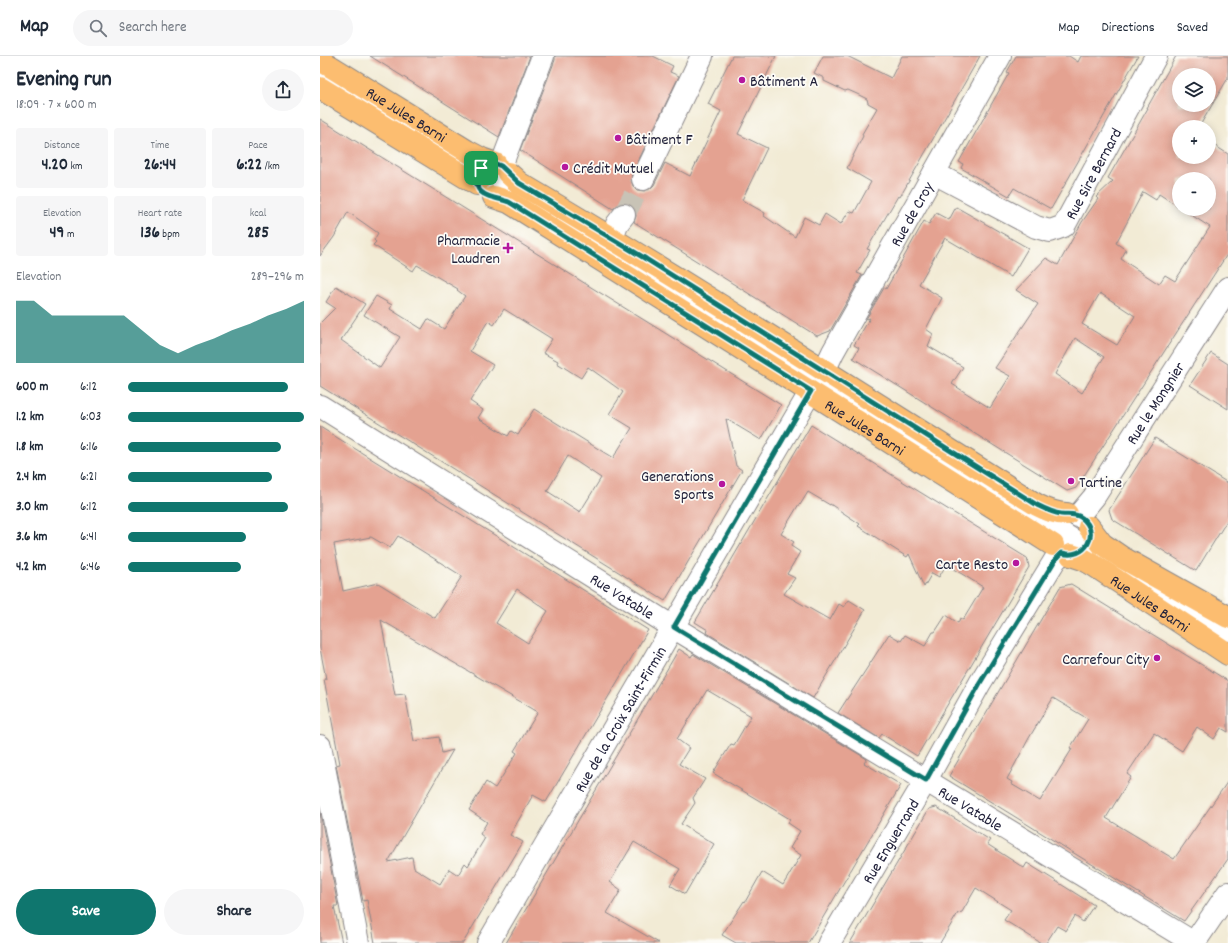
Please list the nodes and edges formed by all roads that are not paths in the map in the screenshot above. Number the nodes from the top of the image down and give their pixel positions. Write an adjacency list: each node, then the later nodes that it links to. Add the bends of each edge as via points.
1 (543, 56): 9 (street)
2 (702, 56): 10 (street)
3 (1000, 56): 8 (street, Rue de Croy)
4 (1156, 56): 8 (street, Rue Sire Bernard, via 1064,226 1050,231 1036,228)
5 (320, 60): 9 (main road, Rue Jules Barni, via 482,159)
6 (320, 75): 9 (street)
7 (320, 88): 9 (main road, Rue Jules Barni)
8 (934, 173): 16 (street, Rue de Croy)
9 (495, 178): 12 (main road, Rue Jules Barni, via 519,183); 13 (street, via 655,280); 15 (main road, Rue Jules Barni, via 509,202)
10 (643, 179)
11 (624, 215): 12 (street, via 617,224)
12 (612, 238): 13 (main road, Rue Jules Barni)
13 (679, 280): 16 (main road, Rue Jules Barni)
14 (1228, 288): 19 (street, Rue le Mongnier)
15 (654, 292): 17 (main road, Rue Jules Barni); 19 (street, via 675,291)
16 (824, 371): 19 (main road, Rue Jules Barni, via 1037,505 1061,514)
17 (811, 391): 19 (main road, Rue Jules Barni, via 1025,526); 21 (street, Rue de la Croix Saint-Firmin)
18 (320, 406): 21 (street, Rue Vatable)
19 (1069, 536): 20 (main road, Rue Jules Barni, via 1102,544); 22 (street, via 1186,611); 23 (main road, Rue Jules Barni, via 1083,559); 25 (street, Rue Enguerrand, via 980,683)
20 (1228, 617)
21 (674, 627): 25 (street, Rue Vatable); 28 (street, Rue de la Croix Saint-Firmin)
22 (1228, 630)
23 (1228, 654)
24 (320, 746): 27 (street)
25 (926, 780): 29 (street, Rue Enguerrand); 30 (street, Rue Vatable)
26 (1228, 893): 30 (street)
27 (358, 943)
28 (488, 943)
29 (829, 943)
30 (1194, 943)

